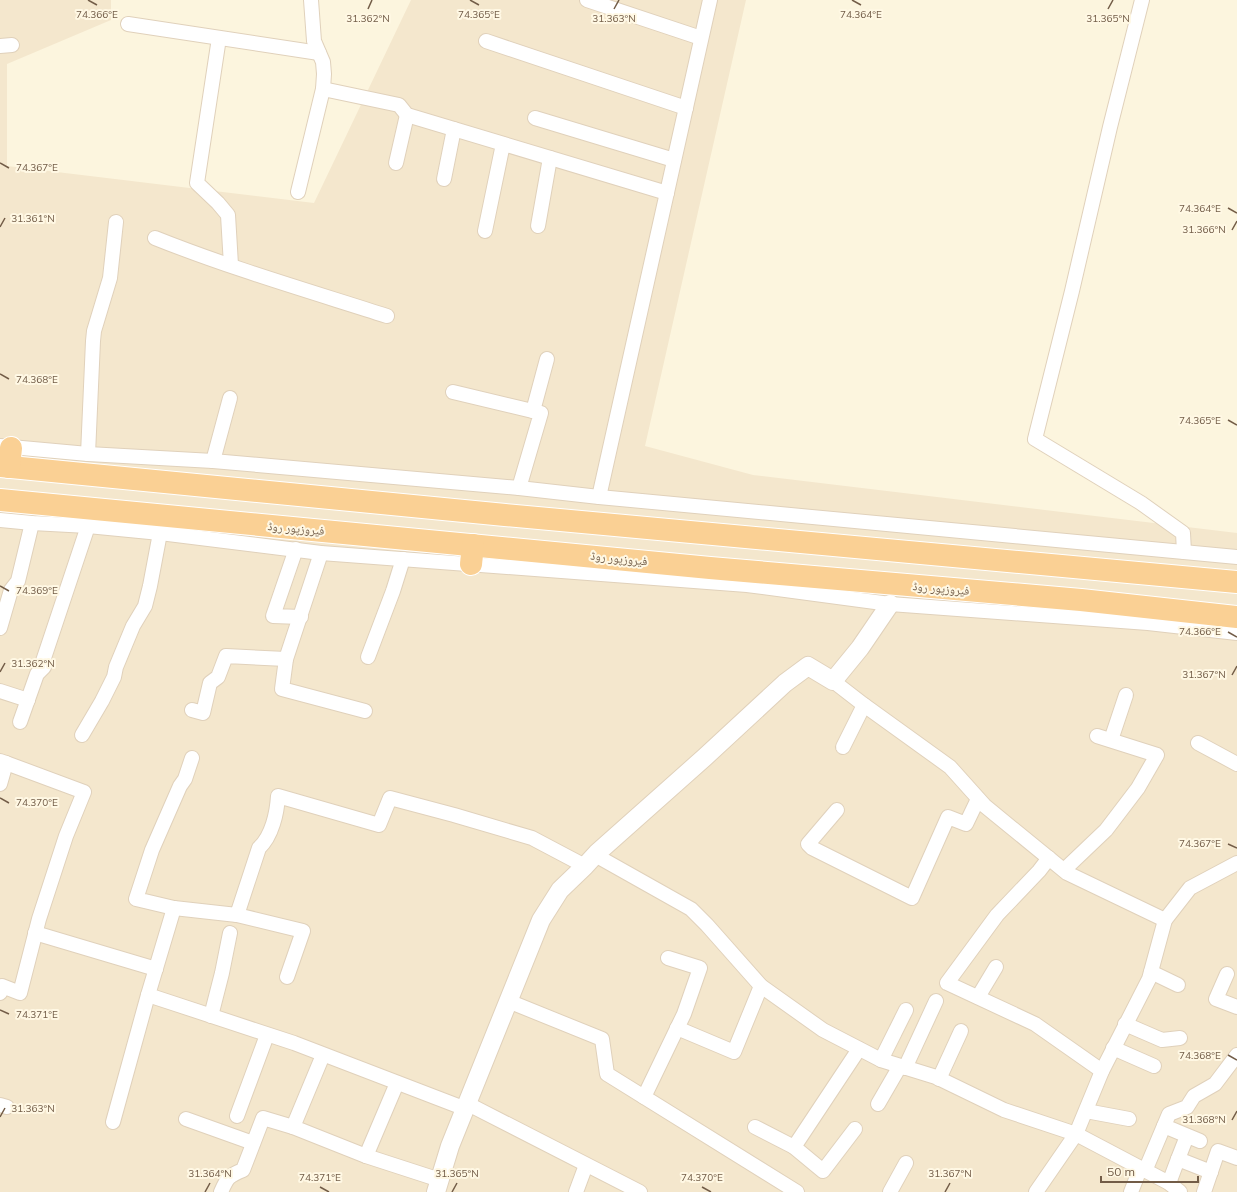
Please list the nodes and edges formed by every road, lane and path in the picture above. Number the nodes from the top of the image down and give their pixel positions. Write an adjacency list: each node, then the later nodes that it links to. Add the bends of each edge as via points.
1 (310, 0): 9 (street, via 314,41)
2 (587, 0): 7 (street)
3 (710, 0): 7 (street)
4 (1142, 0): 45 (street, via 1035,439 1142,503 1183,533)
5 (128, 24): 6 (street)
6 (219, 38): 9 (street); 26 (street, via 197,183 228,215)
7 (701, 38): 11 (street)
8 (486, 41): 11 (street)
9 (319, 52): 10 (street, via 323,62)
10 (323, 89): 12 (street, via 399,105); 20 (street)
11 (686, 108): 17 (street)
12 (407, 115): 14 (street); 18 (street)
13 (535, 118): 17 (street)
14 (454, 129): 15 (street); 19 (street)
15 (504, 144): 16 (street); 24 (street)
16 (550, 158): 21 (street); 23 (street)
17 (674, 160): 21 (street)
18 (396, 163)
19 (444, 179)
20 (298, 192)
21 (667, 193): 37 (street)
22 (116, 222): 32 (street, via 110,278 94,331)
23 (538, 226)
24 (485, 231)
25 (155, 238): 26 (street)
26 (231, 265): 27 (street)
27 (387, 316)
28 (547, 359): 31 (street)
29 (453, 392): 31 (street)
30 (230, 398): 34 (street)
31 (533, 411): 36 (street, via 541,413)
32 (88, 454): 33 (street); 34 (street)
33 (5, 457): 35 (highway)
34 (213, 461): 36 (street)
35 (106, 477): 39 (highway); 50 (highway)
36 (519, 488): 37 (street)
37 (598, 497): 45 (street)
38 (0, 500): 39 (highway, فیروزپور روڈ)
39 (103, 509): 47 (highway, فیروزپور روڈ)
40 (0, 520): 41 (street)
41 (32, 523): 42 (street); 55 (street, via 18,581 11,590)
42 (88, 526): 43 (street); 62 (street, via 43,661 44,667 37,674)
43 (160, 533): 44 (street); 67 (street, via 145,606 133,626 114,677)
44 (296, 549): 46 (street); 53 (street, via 273,616)
45 (1184, 552): 48 (street)
46 (321, 553): 49 (street); 53 (street)
47 (472, 554): 49 (street); 51 (street); 52 (highway, فیروزپور روڈ, via 710,568)
48 (1237, 557)
49 (403, 559): 57 (street)
50 (1237, 582)
51 (890, 604): 52 (street); 59 (street)
52 (1080, 609): 54 (highway, فیروزپور روڈ); 56 (street, via 1148,623)
53 (300, 617): 58 (street)
54 (1237, 617)
55 (0, 628)
56 (1237, 633)
57 (368, 657)
58 (286, 659): 64 (street, via 226,656 218,677 210,683 203,713); 65 (street, via 282,689)
59 (834, 681): 63 (street); 79 (street, via 808,666 785,683)
60 (0, 691): 62 (street)
61 (1126, 695): 69 (street)
62 (28, 700): 66 (street)
63 (864, 705): 71 (street); 76 (street, via 950,767)
64 (192, 710)
65 (365, 711)
66 (20, 722)
67 (82, 735)
68 (1097, 736): 69 (street)
69 (1111, 740): 81 (street, via 1157,755 1138,788 1106,830)
70 (1198, 743): 74 (street)
71 (843, 747)
72 (192, 758): 82 (street, via 186,779 180,786 152,850 136,899)
73 (3, 762): 75 (street); 85 (street, via 84,792 66,836)
74 (1237, 764)
75 (0, 784)
76 (978, 799): 77 (street, via 966,824 948,817 912,898 808,844); 78 (street)
77 (837, 810)
78 (1049, 858): 81 (street); 97 (street, via 996,915 947,984)
79 (590, 861): 83 (street, via 532,838 390,798 379,825 278,796 277,810 264,844 259,848); 94 (street, via 691,908); 98 (street, via 560,890 541,920)
80 (1237, 863): 84 (street, via 1190,888)
81 (1064, 870): 84 (street)
82 (174, 908): 83 (street); 89 (street)
83 (237, 915): 92 (street, via 303,931)
84 (1165, 920): 90 (street)
85 (35, 933): 89 (street); 95 (street, via 20,993 2,986)
86 (230, 933): 102 (street)
87 (668, 958): 104 (street, via 700,968)
88 (996, 967): 97 (street)
89 (156, 969): 96 (street)
90 (1151, 972): 93 (street); 103 (street)
91 (1227, 974): 100 (street, via 1216,999)
92 (287, 977)
93 (1178, 985)
94 (761, 986): 104 (street, via 734,1052); 109 (street, via 823,1030)
95 (0, 993)
96 (148, 995): 102 (street); 125 (street)
97 (978, 998): 115 (street, via 1035,1024)
98 (508, 1001): 118 (street, via 602,1039 607,1074); 120 (street)
99 (936, 1001): 114 (street)
100 (1237, 1007)
101 (906, 1010): 112 (street)
102 (211, 1016): 106 (street)
103 (1125, 1024): 107 (street, via 1162,1040); 108 (street)
104 (677, 1028): 118 (street)
105 (961, 1031): 116 (street)
106 (267, 1034): 110 (street); 122 (street)
107 (1180, 1038)
108 (1113, 1048): 113 (street); 115 (street)
109 (859, 1049): 112 (street); 134 (street)
110 (323, 1055): 117 (street); 127 (street)
111 (1237, 1056): 126 (street, via 1215,1084 1194,1096 1186,1107 1169,1114)
112 (881, 1060): 114 (street)
113 (1154, 1066)
114 (903, 1067): 116 (street); 119 (street)
115 (1102, 1071): 121 (street)
116 (939, 1079): 130 (street, via 1004,1110)
117 (397, 1083): 120 (street); 135 (street)
118 (644, 1097): 147 (street)
119 (878, 1104)
120 (467, 1107): 139 (street); 143 (street, via 450,1146)
121 (1086, 1111): 124 (street); 130 (street)
122 (238, 1116)
123 (186, 1119): 133 (street)
124 (1129, 1119)
125 (113, 1122)
126 (1164, 1126): 131 (street); 140 (street)
127 (293, 1127): 133 (street, via 263,1118); 135 (street)
128 (755, 1127): 134 (street)
129 (855, 1130): 134 (street, via 823,1171)
130 (1076, 1134): 140 (street); 149 (street)
131 (1187, 1136): 132 (street); 137 (street)
132 (1200, 1141)
133 (253, 1143): 144 (street, via 242,1170 234,1172 229,1177)
134 (794, 1146)
135 (366, 1156): 143 (street)
136 (1237, 1158): 141 (street, via 1218,1151)
137 (1178, 1159): 141 (street); 142 (street)
138 (906, 1163): 148 (street)
139 (586, 1164): 145 (street); 146 (street)
140 (1143, 1170): 142 (street); 150 (street)
141 (1211, 1172): 152 (street)
142 (1169, 1183): 151 (street)
143 (438, 1186)
144 (221, 1192)
145 (576, 1192)
146 (640, 1192)
147 (797, 1192)
148 (890, 1192)
149 (1036, 1192)
150 (1131, 1192)
151 (1180, 1192)
152 (1204, 1192)

